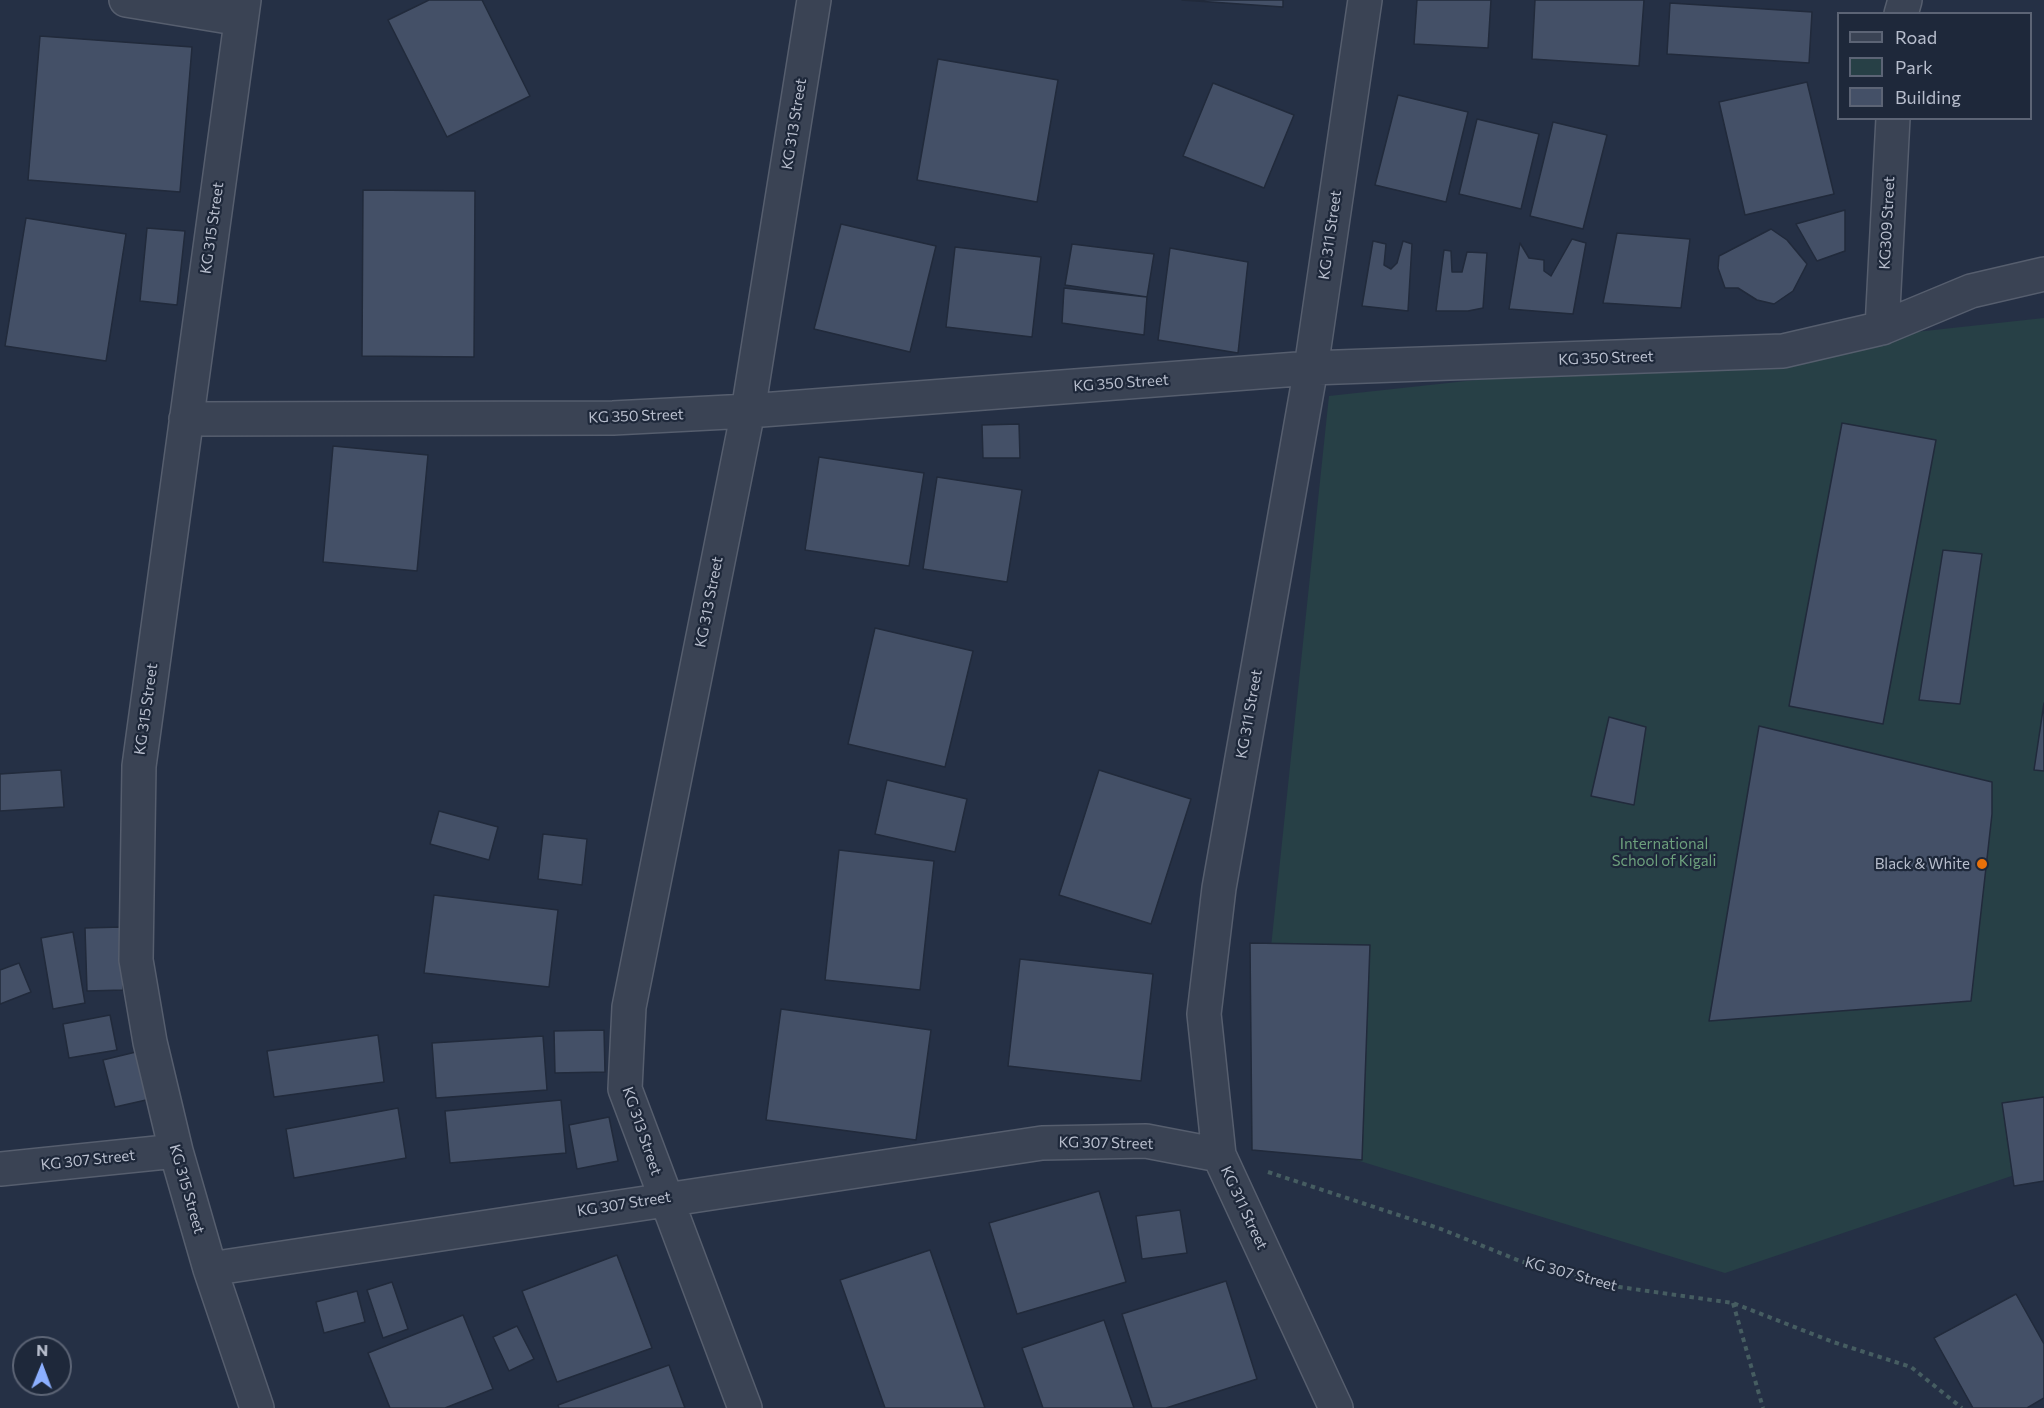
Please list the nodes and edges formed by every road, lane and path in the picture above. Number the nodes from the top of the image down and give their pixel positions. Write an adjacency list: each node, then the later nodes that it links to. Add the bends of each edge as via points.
1 (126, 0): 4 (street)
2 (814, 0): 9 (street, KG 313 Street)
3 (1365, 0): 8 (street, KG 311 Street)
4 (242, 9): 10 (street, KG 315 Street)
5 (1893, 120): 7 (street, KG309 Street)
6 (2044, 274): 7 (street, KG 350 Street, via 1971,291)
7 (1882, 328): 8 (street, KG 350 Street, via 1783,351)
8 (1311, 368): 9 (street, KG 350 Street); 12 (street, KG 311 Street, via 1216,911 1204,1014)
9 (748, 411): 10 (street, KG 350 Street, via 613,418); 14 (street, KG 313 Street, via 629,1007 625,1089)
10 (186, 419): 11 (street, KG 315 Street, via 139,766 136,860 136,960 150,1042)
11 (176, 1151): 13 (street, KG 307 Street); 15 (street, KG 315 Street)
12 (1219, 1155): 14 (street, KG 307 Street, via 1146,1141 1042,1143); 16 (path, KG 307 Street, via 1441,1229 1520,1261 1605,1285); 19 (street, KG 311 Street)
13 (0, 1169)
14 (665, 1198): 15 (street, KG 307 Street); 18 (street, KG 313 Street)
15 (210, 1269): 17 (street, KG 315 Street)
16 (1733, 1303): 20 (path); 21 (path, KG 307 Street, via 1911,1367)
17 (257, 1408)
18 (745, 1408)
19 (1336, 1408)
20 (1763, 1408)
21 (1962, 1408)

